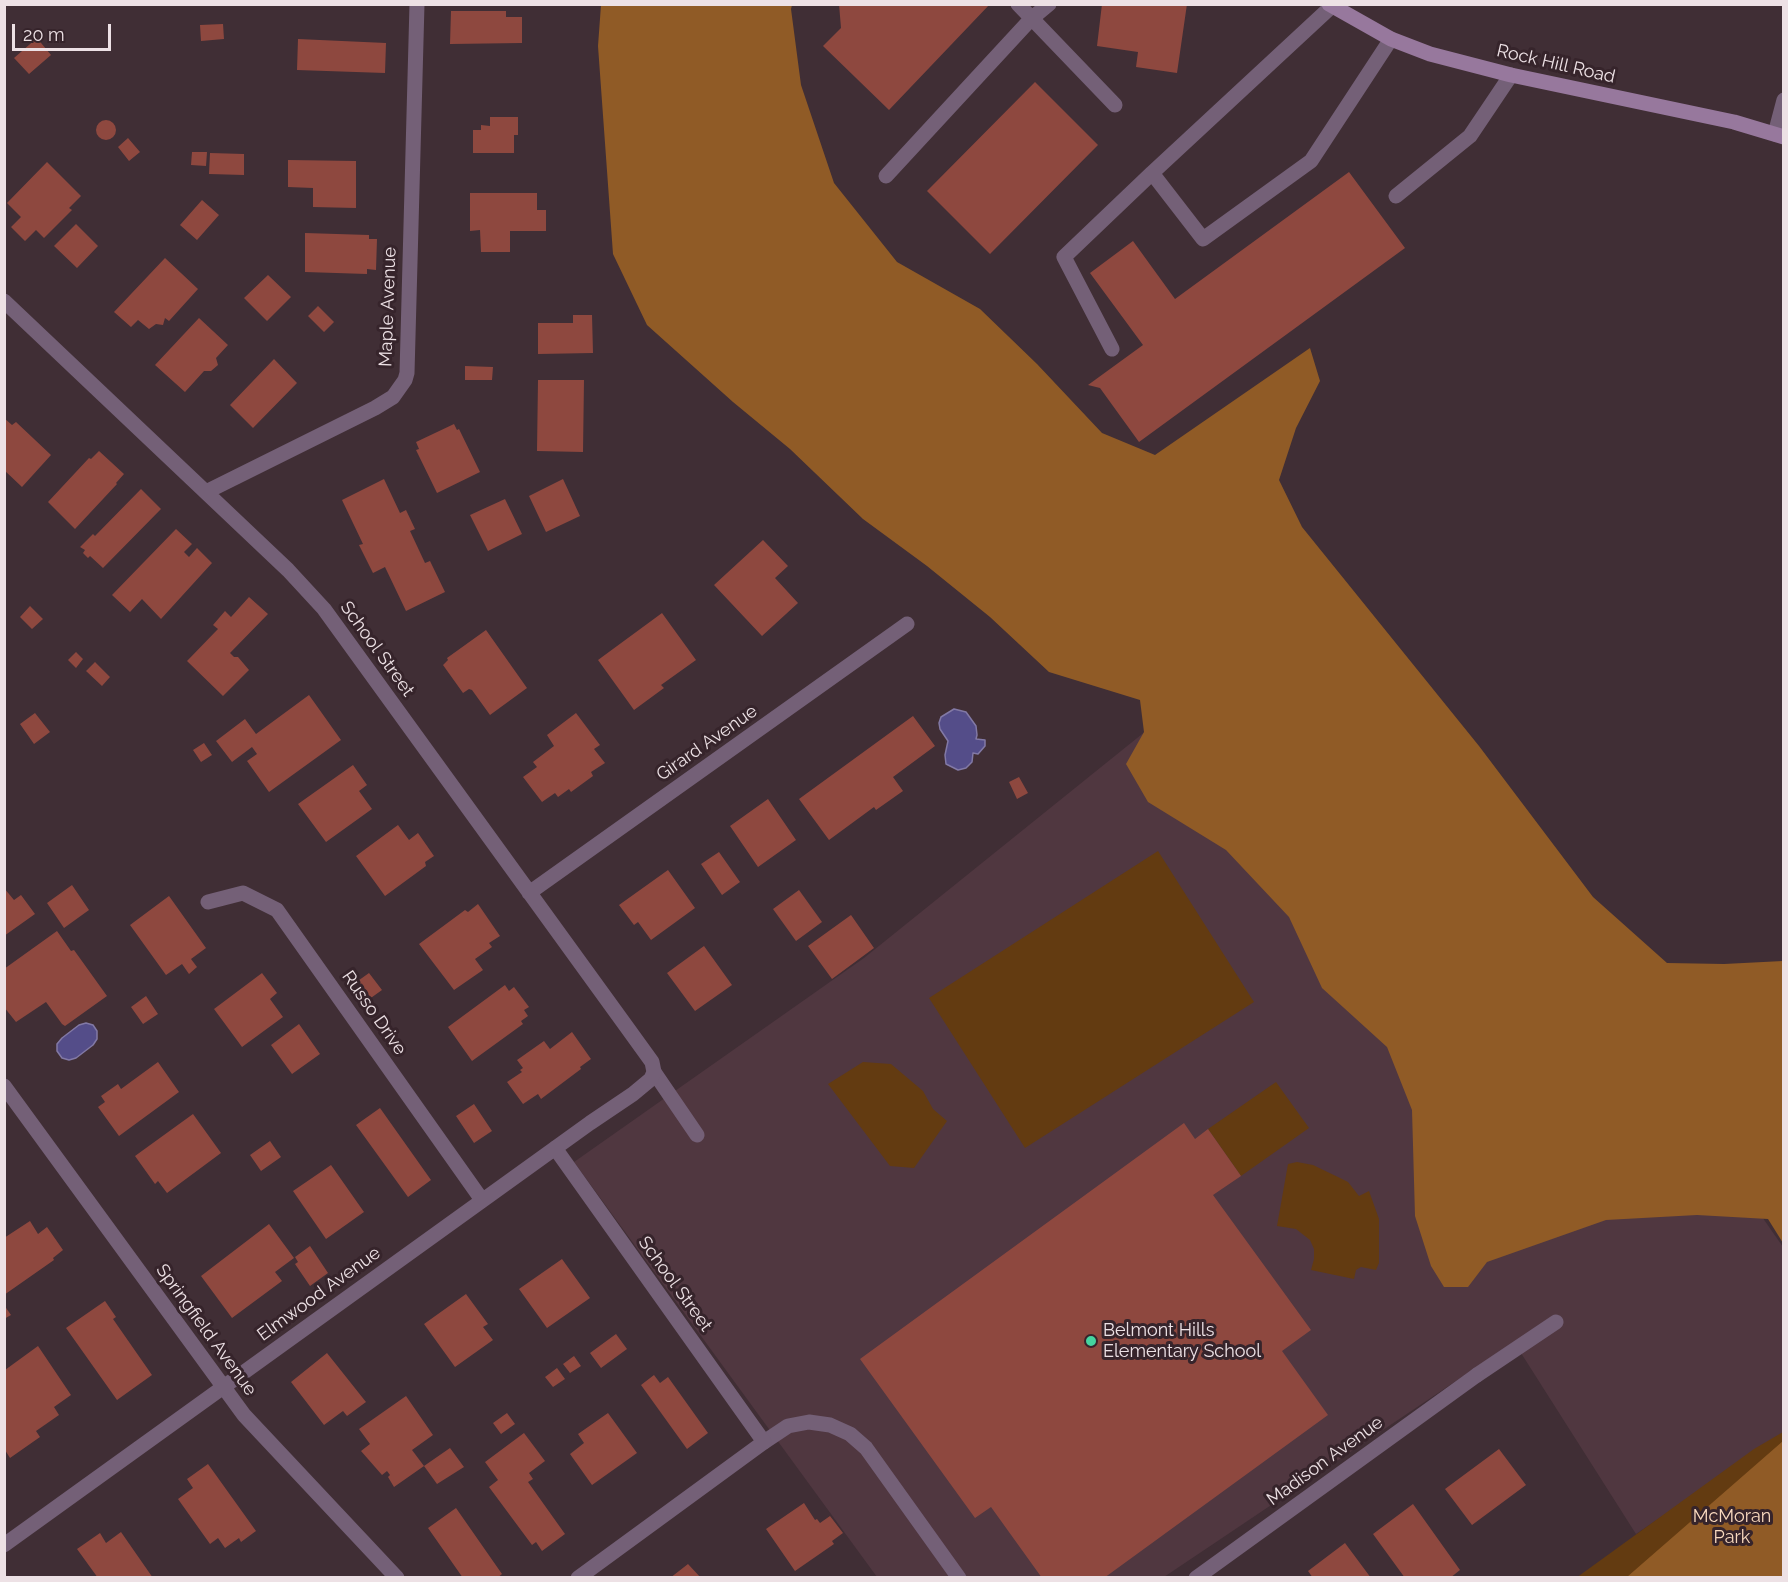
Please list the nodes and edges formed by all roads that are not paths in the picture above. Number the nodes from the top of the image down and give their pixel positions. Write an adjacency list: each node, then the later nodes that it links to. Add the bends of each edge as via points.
1 (417, 4): 16 (street, Maple Avenue, via 405,380 393,397 375,408)
2 (1018, 4): 5 (street)
3 (1049, 4): 5 (street)
4 (1331, 5): 6 (main road, Rock Hill Road); 11 (street)
5 (1031, 19): 9 (street); 12 (street)
6 (1391, 39): 7 (main road, Rock Hill Road, via 1430,54); 11 (street, via 1311,161 1203,238)
7 (1511, 75): 10 (main road, Rock Hill Road, via 1734,122); 13 (street, via 1470,136)
8 (1784, 100): 10 (street)
9 (1115, 105)
10 (1779, 136)
11 (1152, 173): 15 (street, via 1064,257)
12 (886, 176)
13 (1396, 196)
14 (4, 301): 16 (street, School Street)
15 (1112, 349)
16 (206, 492): 18 (street, School Street, via 324,609)
17 (907, 624): 18 (street, Girard Avenue)
18 (529, 893): 20 (street, School Street, via 652,1062)
19 (208, 902): 24 (street, Russo Drive, via 243,893 277,910)
20 (654, 1072): 22 (street, School Street); 23 (street, Elmwood Avenue, via 633,1094)
21 (4, 1086): 26 (street, Springfield Avenue)
22 (697, 1135)
23 (555, 1148): 24 (street, Elmwood Avenue); 27 (street, School Street)
24 (482, 1200): 26 (street, Elmwood Avenue)
25 (1556, 1322): 32 (street, Madison Avenue)
26 (222, 1388): 28 (street, Elmwood Avenue); 29 (street, Springfield Avenue, via 262,1436)
27 (764, 1442): 30 (street); 31 (street, via 788,1426 809,1422 830,1425 850,1434 866,1448)
28 (4, 1545)
29 (397, 1578)
30 (578, 1578)
31 (959, 1578)
32 (1196, 1578)

